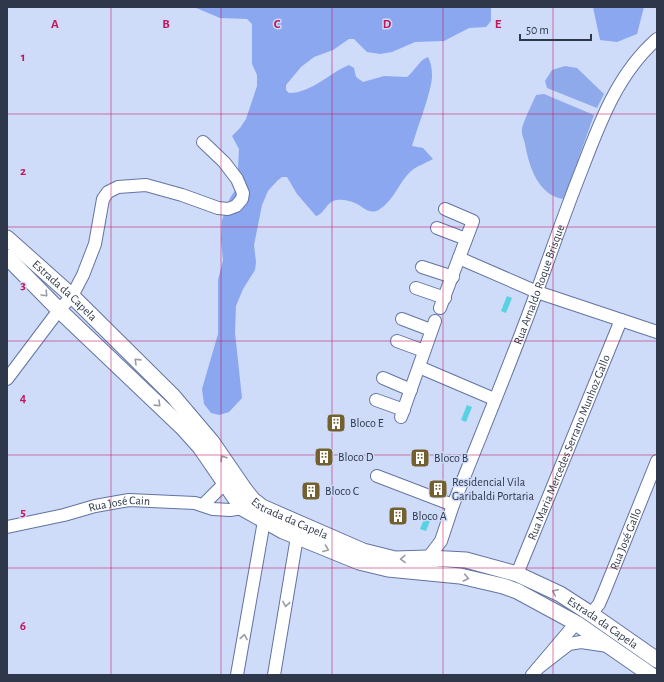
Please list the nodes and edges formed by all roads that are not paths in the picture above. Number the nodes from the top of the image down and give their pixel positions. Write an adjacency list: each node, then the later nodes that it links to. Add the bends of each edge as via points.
1 (657, 39): 12 (street, Rua Arnaldo Roque Brisque, via 646,48 620,82 605,111 559,227)
2 (203, 142): 13 (street, via 237,179 243,193 242,199 236,206 228,209 146,185 118,187 108,192 103,199 95,244 84,275)
3 (445, 209): 6 (street, via 473,221)
4 (437, 228): 6 (street)
5 (7, 238): 13 (main road, Estrada da Capela)
6 (466, 239): 8 (street)
7 (7, 257): 14 (main road, Estrada da Capela, one-way to 14)
8 (459, 258): 10 (street); 12 (street)
9 (422, 267): 10 (street)
10 (453, 277): 11 (street, via 442,303)
11 (416, 288)
12 (537, 292): 16 (street); 24 (street, Rua Arnaldo Roque Brisque)
13 (72, 296): 14 (street); 28 (main road, Estrada da Capela, one-way to 13, via 212,442 178,401)
14 (59, 310): 21 (street); 29 (main road, Estrada da Capela, one-way to 29, via 183,428 200,447)
15 (402, 319): 19 (street, via 433,325)
16 (621, 320): 17 (street); 42 (street, Rua Maria Mercedes Serrano Munhoz Gallo)
17 (657, 332)
18 (397, 341): 19 (street)
19 (424, 351): 20 (street)
20 (419, 367): 23 (street); 24 (street)
21 (7, 377)
22 (383, 378): 23 (street)
23 (412, 390): 25 (street, via 403,414)
24 (494, 399): 32 (street, Rua Arnaldo Roque Brisque)
25 (376, 400)
26 (657, 461): 44 (street, Rua José Gallo, via 599,604)
27 (377, 476): 32 (street)
28 (240, 482): 29 (street); 39 (main road, Estrada da Capela, one-way to 28, via 395,559 363,551 262,507 253,500)
29 (224, 484): 30 (street); 33 (main road, Estrada da Capela)
30 (213, 495): 31 (street); 34 (street)
31 (203, 505): 34 (street, Rua José Cain); 36 (street, Rua José Cain, via 129,500)
32 (453, 505): 38 (street, Rua Arnaldo Roque Brisque)
33 (242, 508): 34 (street, Rua José Cain); 35 (main road, Estrada da Capela)
34 (217, 509)
35 (264, 521): 37 (main road, Estrada da Capela); 49 (street, one-way to 35)
36 (7, 527)
37 (297, 537): 41 (main road, Estrada da Capela, one-way to 41, via 359,562 388,569); 50 (street, one-way to 50)
38 (441, 541): 39 (street, Rua Arnaldo Roque Brisque); 40 (street)
39 (428, 558): 40 (main road, Estrada da Capela); 41 (street, Rua Arnaldo Roque Brisque)
40 (448, 559): 42 (main road, Estrada da Capela, via 466,560); 43 (street)
41 (425, 573): 43 (main road, Estrada da Capela)
42 (516, 574): 44 (main road, Estrada da Capela, one-way to 42, via 560,594)
43 (447, 575): 45 (main road, Estrada da Capela, one-way to 45, via 517,591)
44 (591, 614): 47 (main road, Estrada da Capela)
45 (576, 623): 46 (main road, Estrada da Capela); 48 (street)
46 (609, 646): 48 (street, via 575,642); 51 (main road, Estrada da Capela)
47 (657, 660)
48 (535, 671)
49 (237, 675)
50 (274, 675)
51 (651, 675)

